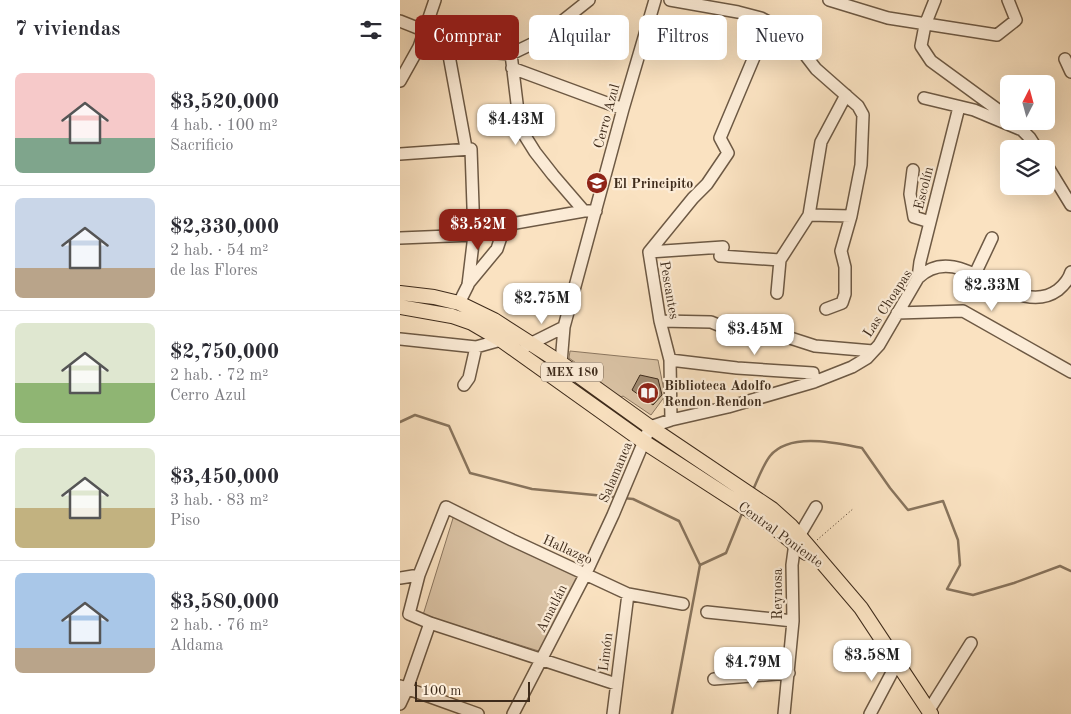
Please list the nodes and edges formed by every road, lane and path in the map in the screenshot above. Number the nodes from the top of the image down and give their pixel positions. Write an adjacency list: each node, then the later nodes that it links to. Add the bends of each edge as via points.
1 (435, 0): 8 (street)
2 (588, 0): 13 (street, via 536,42)
3 (655, 0): 26 (street, Cerro Azul)
4 (670, 0): 9 (street)
5 (829, 0): 11 (street, via 888,18)
6 (935, 0): 11 (street)
7 (1008, 0): 11 (street, via 1016,20 997,36)
8 (430, 15)
9 (750, 15)
10 (400, 21): 12 (street)
11 (925, 25): 27 (street, via 921,46 931,61)
12 (415, 27)
13 (519, 50)
14 (415, 53): 22 (street)
15 (1065, 58): 21 (street)
16 (450, 60): 31 (street)
17 (511, 60): 20 (street)
18 (753, 60): 44 (street, Pescantes, via 720,138 728,153 707,184)
19 (809, 60): 23 (street)
20 (512, 68): 26 (street); 36 (street, via 520,128 541,160)
21 (1071, 72)
22 (400, 81)
23 (846, 95): 37 (street, via 821,142); 38 (street, via 863,116 861,165)
24 (924, 98): 25 (street)
25 (959, 106): 28 (street); 39 (street, Escolín)
26 (623, 110): 36 (street, Cerro Azul)
27 (1000, 111)
28 (1000, 121)
29 (1022, 130): 30 (street)
30 (1031, 140)
31 (468, 148): 32 (street); 41 (street)
32 (400, 154)
33 (913, 170): 39 (street, via 910,194 914,217)
34 (1055, 179): 35 (street)
35 (1071, 205)
36 (590, 211): 40 (street); 57 (street, Cerro Azul)
37 (810, 215): 38 (street); 45 (street)
38 (851, 216): 54 (street, via 841,251 845,267 845,294 842,302)
39 (930, 222): 48 (street, Escolín)
40 (505, 225): 41 (street); 49 (street, via 497,249)
41 (474, 235): 42 (street); 49 (street)
42 (400, 238)
43 (992, 238): 46 (street)
44 (649, 252): 45 (street, via 722,247 720,256); 56 (street, Pescantes)
45 (780, 260): 51 (street)
46 (975, 274): 47 (street, Las Choapas, via 1033,298 1051,295); 48 (street, Las Choapas, via 943,267)
47 (1071, 275)
48 (918, 278): 55 (street, Las Choapas)
49 (468, 285): 52 (street)
50 (400, 293): 52 (main road, Central Poniente / MEX 180)
51 (777, 293)
52 (460, 303): 61 (main road, Central Poniente / MEX 180, via 494,320)
53 (400, 307): 59 (main road, Central Poniente / MEX 180, via 452,316 472,323)
54 (826, 309)
55 (896, 314): 62 (street, Las Choapas); 65 (street, via 963,311)
56 (660, 320): 62 (street, via 711,322 728,329 752,329 816,346); 63 (street, Pescantes)
57 (564, 327): 61 (street); 64 (street, Cerro Azul)
58 (400, 339): 60 (street)
59 (501, 340): 60 (street); 61 (main road, Central Poniente / MEX 180)
60 (476, 347): 67 (street, via 469,378)
61 (524, 348): 64 (main road, Central Poniente / MEX 180); 70 (main road, Central Poniente / MEX 180)
62 (873, 351): 66 (street, Las Choapas, via 852,367)
63 (670, 360): 66 (street, via 813,373); 68 (street, Pescantes)
64 (561, 363): 69 (main road, Central Poniente / MEX 180)
65 (1069, 367)
66 (814, 382): 68 (street, Las Choapas)
67 (464, 385)
68 (671, 420): 69 (street, Las Choapas)
69 (650, 427): 70 (street); 71 (main road, Central Poniente / MEX 180)
70 (644, 442): 71 (main road, Central Poniente / MEX 180); 74 (street, Salamanca)
71 (727, 487): 75 (main road, Central Poniente / MEX 180, via 769,515)
72 (816, 506): 75 (street)
73 (854, 508): 75 (path)
74 (613, 515): 76 (street, Amatlán)
75 (801, 542): 82 (street, Reynosa, via 792,565); 86 (main road, Central Poniente / MEX 180, via 861,608)
76 (586, 573): 77 (street, Hallazgo, via 446,507); 79 (street, Hallazgo); 85 (street, Amatlán)
77 (419, 575): 78 (street); 83 (street, via 409,614)
78 (400, 578)
79 (628, 594): 80 (street, Hallazgo); 89 (street, Limón)
80 (683, 604)
81 (707, 612): 82 (street)
82 (793, 621): 87 (street, Reynosa)
83 (430, 622): 85 (street); 90 (street)
84 (971, 643): 92 (street)
85 (542, 659): 89 (street); 94 (street, Amatlán)
86 (897, 663): 92 (main road, MEX 180); 97 (street)
87 (789, 673): 88 (street); 96 (street, Reynosa)
88 (714, 679)
89 (616, 684): 95 (street, Limón)
90 (403, 687): 91 (street); 93 (street)
91 (400, 704)
92 (930, 712)
93 (478, 714)
94 (513, 714)
95 (613, 714)
96 (784, 714)
97 (870, 714)

